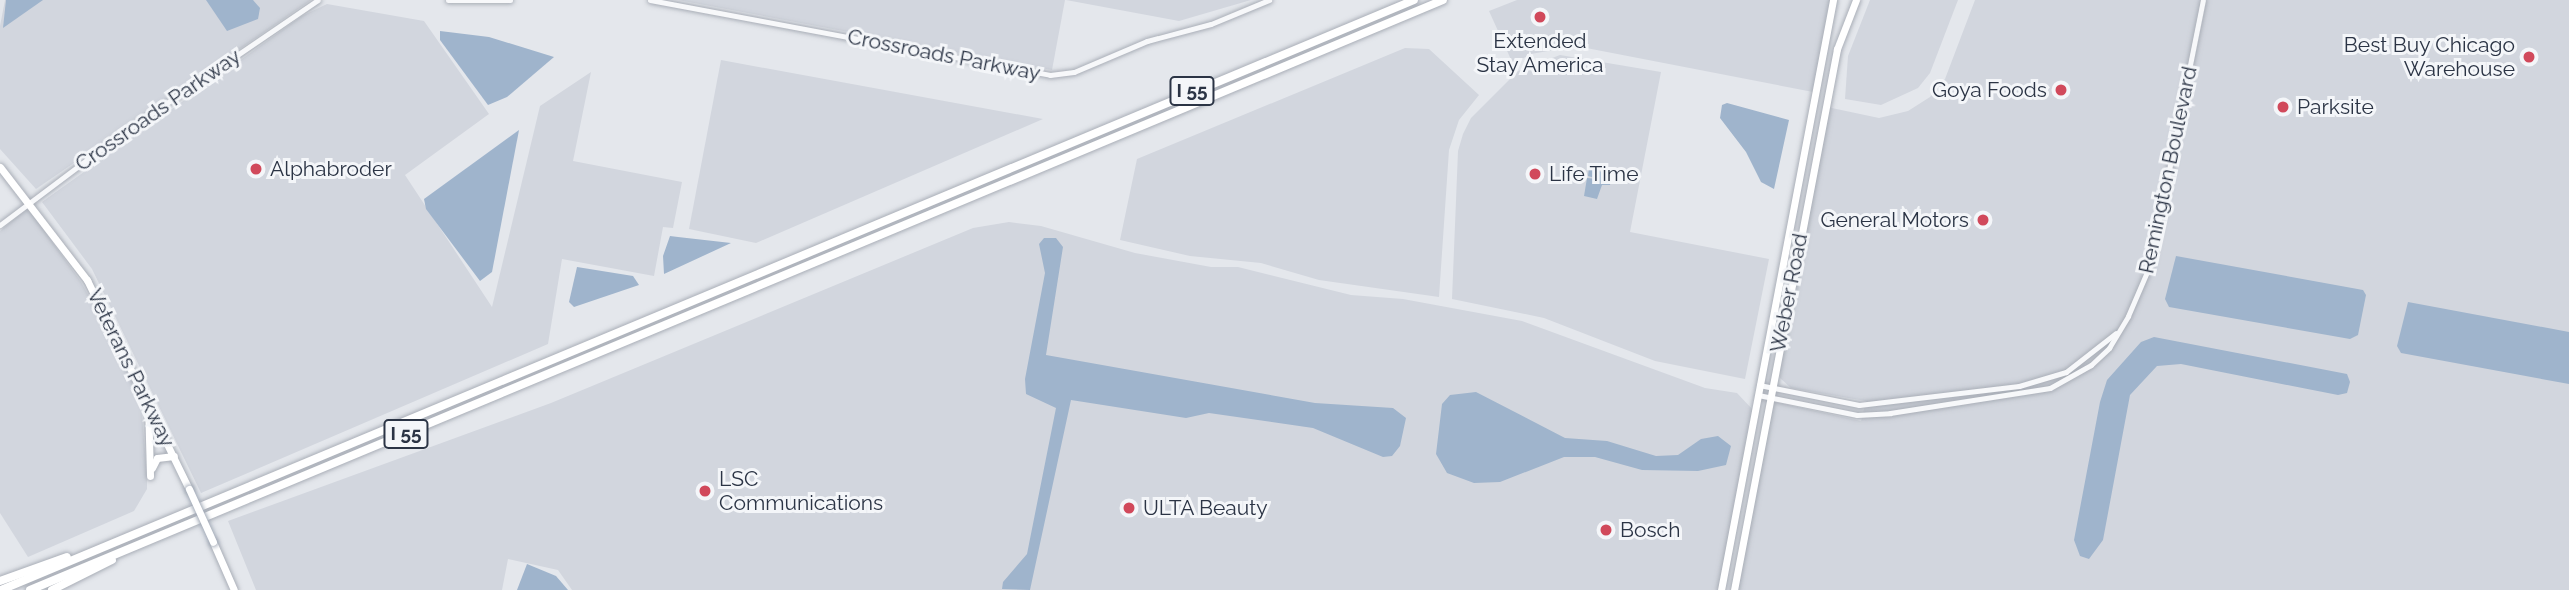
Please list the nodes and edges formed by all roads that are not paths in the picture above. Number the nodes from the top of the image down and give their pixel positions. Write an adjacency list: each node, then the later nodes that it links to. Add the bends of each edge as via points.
1 (318, 0): 12 (street, Crossroads Parkway, via 117,137)
2 (448, 0): 3 (street)
3 (510, 0)
4 (650, 0): 5 (street, Crossroads Parkway, via 1050,75 1074,72 1147,41 1217,22)
5 (1269, 0)
6 (1414, 0): 21 (highway, I 55)
7 (1443, 0): 22 (highway, I 55)
8 (1833, 0): 15 (main road, Weber Road)
9 (1856, 0): 16 (main road, Weber Road, via 1837,49)
10 (2203, 0): 14 (street, Remington Boulevard, via 2150,265)
11 (0, 167): 12 (main road, Veterans Parkway)
12 (31, 202): 13 (street, Crossroads Parkway); 19 (main road, Veterans Parkway, via 87,280)
13 (0, 225)
14 (2116, 333): 16 (street, Remington Boulevard, via 2067,372 2019,386 1859,405); 18 (street, Remington Boulevard, via 2109,348 2070,379 2021,393 1857,415)
15 (1759, 385): 16 (street, Remington Boulevard); 17 (main road, Weber Road)
16 (1771, 388): 18 (main road, Weber Road)
17 (1757, 394): 18 (street, Remington Boulevard); 28 (main road, Weber Road)
18 (1769, 397): 29 (main road, Weber Road)
19 (148, 402): 20 (main road, Veterans Parkway); 20 (main road, via 150,476 157,458)
20 (174, 456): 24 (main road, Veterans Parkway, bridge)
21 (133, 534): 23 (highway); 25 (highway, I 55)
22 (138, 544): 26 (highway, I 55); 27 (highway)
23 (0, 581)
24 (233, 589)
25 (1, 590)
26 (30, 590)
27 (52, 590)
28 (1721, 590)
29 (1734, 590)

